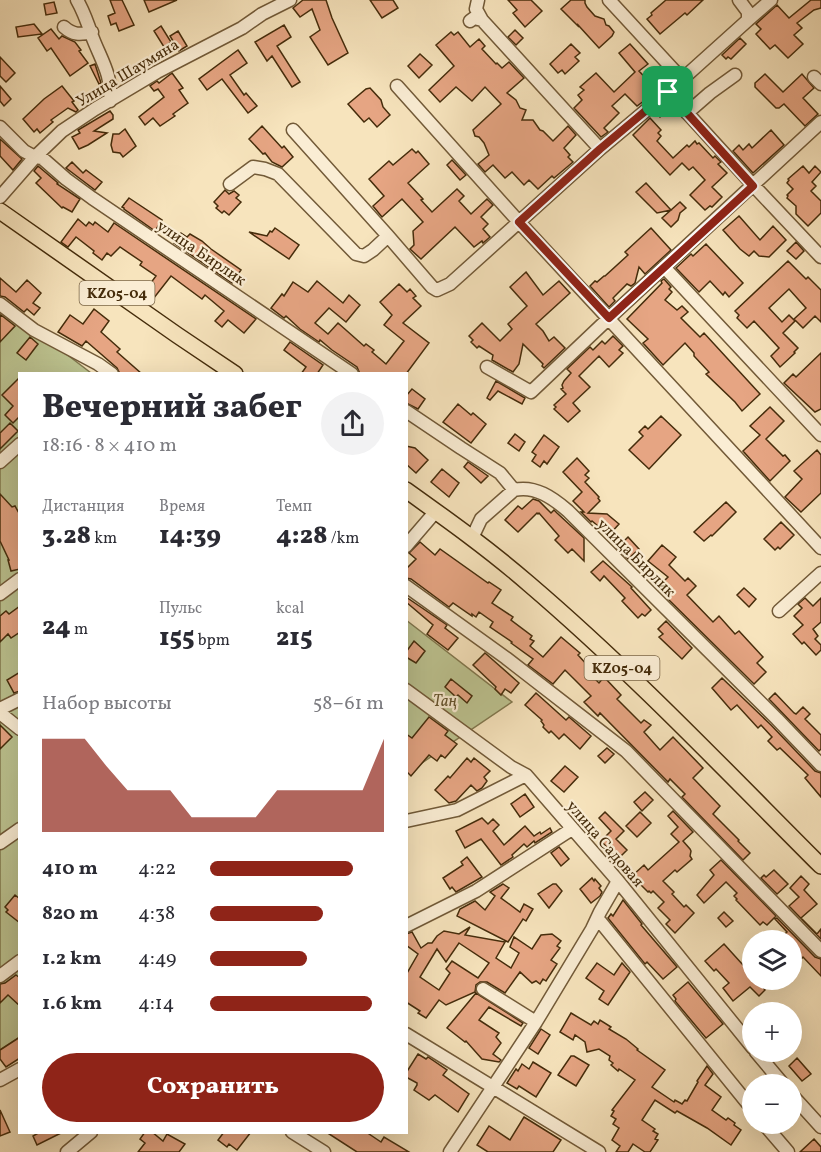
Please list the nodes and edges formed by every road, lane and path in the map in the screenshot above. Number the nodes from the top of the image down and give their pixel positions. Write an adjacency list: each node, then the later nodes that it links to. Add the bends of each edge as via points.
1 (77, 0): 9 (street)
2 (290, 0): 14 (street, Улица Шаумяна)
3 (478, 0): 19 (street, via 476,21)
4 (609, 0): 11 (street)
5 (739, 0): 7 (street)
6 (771, 0): 7 (street)
7 (748, 20): 11 (street)
8 (64, 27): 9 (street, via 76,35)
9 (92, 32): 14 (street, via 108,74)
10 (735, 75): 15 (street)
11 (681, 79): 13 (street)
12 (397, 86): 25 (street)
13 (668, 92): 15 (street); 19 (street)
14 (110, 101): 20 (street, Улица Шаумяна, via 62,131)
15 (687, 113): 22 (street)
16 (821, 122): 22 (street)
17 (0, 127): 20 (street, улица Бирлик, via 24,151)
18 (293, 130): 26 (street)
19 (600, 149): 25 (street)
20 (35, 156): 23 (street, Улица Шаумяна); 34 (street, улица Бирлик)
21 (230, 184): 26 (street, via 254,167 278,174 356,254 364,256)
22 (753, 186): 27 (street); 28 (street)
23 (0, 197)
24 (0, 211): 33 (main road, KZ05-04)
25 (519, 222): 26 (street, via 450,284 437,290); 30 (street)
26 (388, 236)
27 (821, 257)
28 (664, 267): 30 (street); 36 (street)
29 (0, 304): 32 (street, via 34,330)
30 (609, 318): 31 (street, via 531,392); 44 (street)
31 (487, 367)
32 (109, 372)
33 (232, 372)
34 (349, 372)
35 (408, 412): 40 (street, via 500,473)
36 (821, 435)
37 (18, 446): 38 (street)
38 (0, 462)
39 (408, 490): 41 (main road, KZ05-04)
40 (514, 490): 42 (street, via 481,519); 54 (street, улица Бирлик, via 531,489 554,499 568,511)
41 (436, 511): 42 (main road, KZ05-04); 43 (street)
42 (471, 538): 60 (main road, KZ05-04, via 586,634)
43 (408, 544)
44 (821, 548)
45 (821, 573): 49 (street)
46 (18, 580): 48 (street)
47 (408, 586): 64 (street, via 626,751)
48 (0, 594)
49 (779, 611)
50 (408, 691): 55 (street, улица Садовая)
51 (18, 700): 52 (street)
52 (0, 711): 53 (street)
53 (18, 727)
54 (821, 765)
55 (526, 775): 56 (street, via 457,810); 58 (street, улица Садовая)
56 (408, 821)
57 (18, 830): 59 (street)
58 (572, 830): 61 (street, улица Садовая); 63 (street, via 477,891)
59 (0, 843)
60 (821, 866)
61 (618, 881): 62 (street); 69 (street, улица Садовая)
62 (598, 917): 68 (street); 76 (street)
63 (408, 925)
64 (821, 951)
65 (18, 962): 66 (street)
66 (0, 976)
67 (483, 989): 68 (street)
68 (536, 1022): 75 (street)
69 (742, 1033)
70 (408, 1035): 75 (street)
71 (764, 1062): 73 (street)
72 (18, 1070): 74 (street)
73 (775, 1074)
74 (0, 1080)
75 (494, 1087): 84 (street); 85 (street)
76 (742, 1096)
77 (802, 1106): 78 (street)
78 (821, 1127)
79 (89, 1134): 82 (street)
80 (295, 1134): 83 (street)
81 (773, 1134): 86 (street)
82 (67, 1152)
83 (324, 1152)
84 (450, 1152)
85 (598, 1152)
86 (788, 1152)

